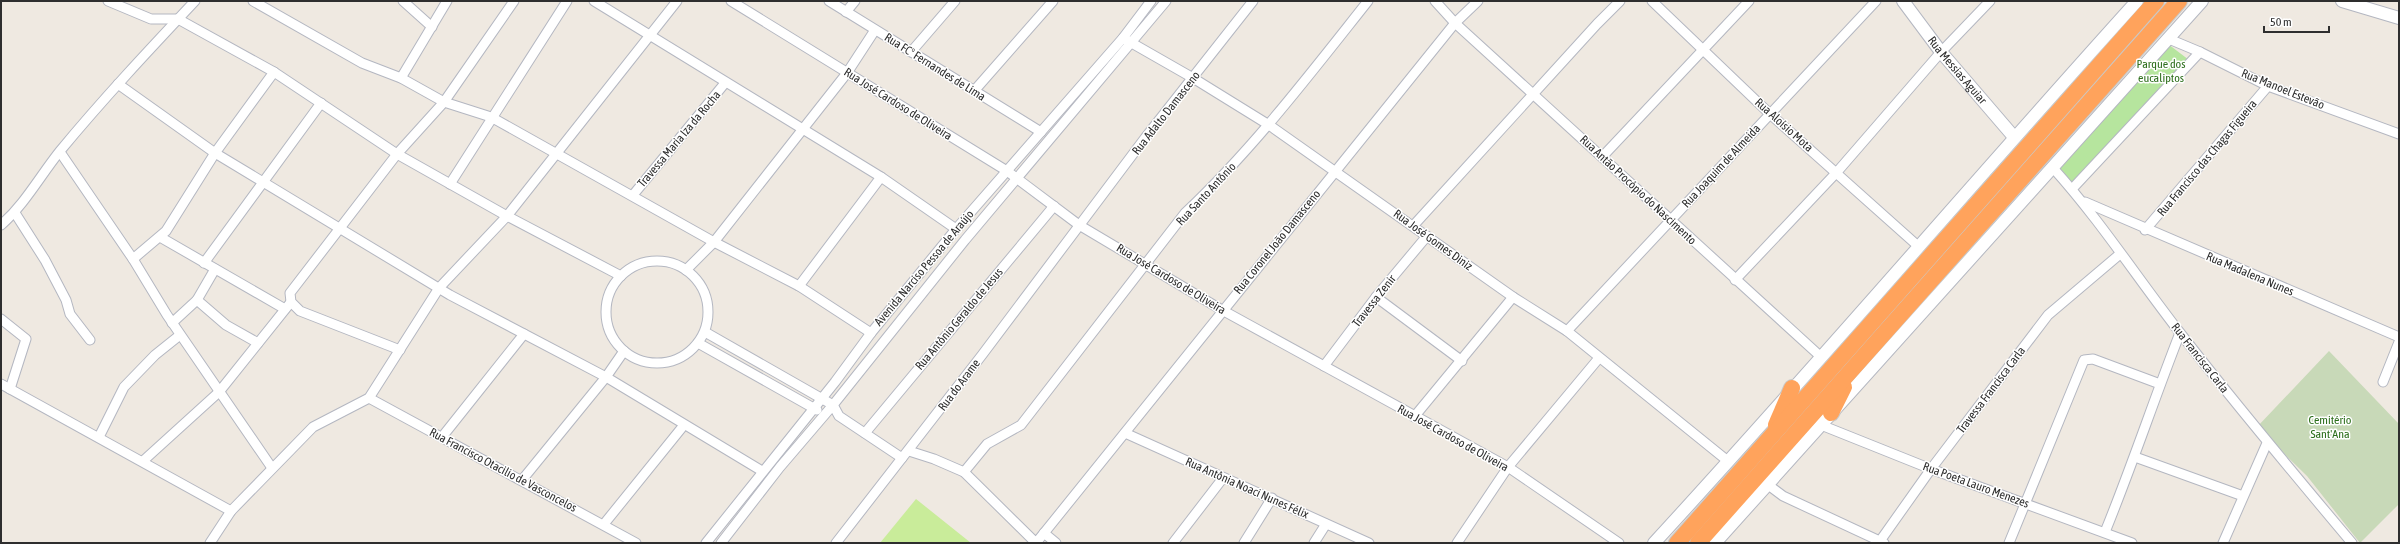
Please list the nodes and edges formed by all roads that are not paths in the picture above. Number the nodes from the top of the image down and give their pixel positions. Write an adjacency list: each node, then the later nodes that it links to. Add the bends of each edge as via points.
1 (108, 1): 34 (street, via 151,19)
2 (195, 1): 34 (street)
3 (253, 1): 47 (street, via 362,63)
4 (403, 1): 36 (street)
5 (447, 1): 36 (street)
6 (514, 1): 54 (street)
7 (567, 1): 57 (street)
8 (594, 1): 38 (street)
9 (677, 1): 38 (street)
10 (730, 1): 46 (street, Rua José Cardoso de Oliveira)
11 (829, 1): 32 (street, Rua FCº Fernandes de Lima)
12 (855, 1): 32 (street)
13 (955, 1): 42 (street)
14 (1053, 1): 52 (street)
15 (1151, 1): 40 (street, Avenida Narciso Pessoa de Araújo)
16 (1166, 1): 40 (street, Avenida Narciso Pessoa de Araújo)
17 (1253, 1): 48 (street, Rua Adalto Damasceno)
18 (1368, 1): 58 (street, Rua Santo Antônio)
19 (1435, 1): 35 (street, Rua Antão Procópio do Nascimento)
20 (1478, 1): 35 (street, Rua Coronel João Damasceno)
21 (1620, 1): 53 (street)
22 (1652, 1): 41 (street, Rua Aloísio Mota)
23 (1749, 1): 41 (street)
24 (1876, 1): 56 (street, Rua Joaquim de Almeida)
25 (1903, 1): 43 (main road, Rua Messias Aguiar)
26 (1990, 1): 43 (street)
27 (2137, 1): 62 (main road)
28 (2156, 1): 148 (highway)
29 (2179, 1): 127 (highway)
30 (2202, 1): 39 (main road)
31 (2342, 1): 33 (main road)
32 (846, 12): 37 (street, Rua FCº Fernandes de Lima)
33 (2399, 18)
34 (178, 19): 45 (street); 50 (street)
35 (1456, 23): 53 (street, Rua Antão Procópio do Nascimento); 70 (street, Rua Coronel João Damasceno)
36 (432, 27): 47 (street)
37 (875, 30): 42 (street, Rua FCº Fernandes de Lima); 46 (street)
38 (649, 36): 49 (street); 65 (street)
39 (2168, 39): 44 (street, Rua Manoel Estevão); 68 (main road)
40 (1126, 40): 48 (street, Rua José Gomes Diniz); 60 (street, Avenida Narciso Pessoa de Araújo); 73 (street, Avenida Narciso Pessoa de Araújo)
41 (1703, 51): 56 (street, Rua Aloísio Mota); 67 (street)
42 (911, 52): 52 (street, Rua FCº Fernandes de Lima)
43 (1940, 52): 62 (main road, Rua Messias Aguiar); 71 (street)
44 (2200, 52): 51 (street, Rua Manoel Estevão); 76 (street)
45 (274, 72): 55 (street); 64 (street)
46 (847, 73): 59 (street); 69 (street, Rua José Cardoso de Oliveira)
47 (401, 78): 54 (street)
48 (1193, 78): 58 (street, Rua José Gomes Diniz); 84 (street, Rua Adalto Damasceno)
49 (725, 83): 59 (street); 77 (street, Travessa Maria Iza da Rocha)
50 (118, 84): 63 (street); 64 (street)
51 (2268, 86): 61 (street, Rua Manoel Estevão); 88 (street, Rua Francisco das Chagas Figueira)
52 (974, 91): 60 (street, Rua FCº Fernandes de Lima)
53 (1533, 94): 67 (street, Rua Antão Procópio do Nascimento); 85 (street)
54 (444, 102): 57 (street); 66 (street)
55 (321, 103): 66 (street); 74 (street)
56 (1770, 114): 71 (street, Rua Aloísio Mota); 82 (street, Rua Joaquim de Almeida)
57 (491, 117): 65 (street); 75 (street)
58 (1269, 125): 70 (street, Rua José Gomes Diniz); 96 (street, Rua Santo Antônio, via 1213,187 1185,213)
59 (802, 130): 72 (street); 91 (street)
60 (1040, 132): 69 (street, Avenida Narciso Pessoa de Araújo)
61 (2399, 134)
62 (2014, 137): 92 (main road)
63 (60, 152): 79 (street); 94 (street)
64 (215, 153): 74 (street); 90 (street)
65 (555, 153): 77 (street); 81 (street)
66 (397, 154): 75 (street); 86 (street)
67 (1603, 156): 82 (street, Rua Antão Procópio do Nascimento)
68 (2053, 168): 76 (street, Rua Francisca Carla); 142 (main road)
69 (1007, 171): 73 (street, Rua José Cardoso de Oliveira); 87 (street, Avenida Narciso Pessoa de Araújo)
70 (1335, 171): 85 (street, Rua José Gomes Diniz); 107 (street, Rua Coronel João Damasceno)
71 (1837, 172): 92 (street, Rua Aloísio Mota); 100 (street)
72 (881, 177): 87 (street); 101 (street)
73 (1017, 178): 78 (street, Rua José Cardoso de Oliveira); 137 (street, Avenida Narciso Pessoa de Araújo)
74 (265, 182): 86 (street); 95 (street)
75 (450, 184): 81 (street)
76 (2072, 189): 80 (street, Rua Francisca Carla, via 2080,200)
77 (633, 195): 91 (street)
78 (1054, 206): 84 (street, Rua José Cardoso de Oliveira); 144 (street, Rua Antônio Geraldo de Jesus)
79 (15, 213): 83 (street); 117 (street, via 45,260 66,300 70,314)
80 (2099, 215): 88 (street, Rua Madalena Nunes); 93 (street, Rua Francisca Carla)
81 (507, 216): 99 (street); 102 (street)
82 (1670, 219): 100 (street, Rua Antão Procópio do Nascimento); 112 (street, Rua Joaquim de Almeida)
83 (1, 224)
84 (1079, 225): 96 (street, Rua José Cardoso de Oliveira); 150 (street, Rua do Arame)
85 (1413, 226): 89 (street, Rua José Gomes Diniz)
86 (341, 228): 102 (street); 106 (street, via 290,293)
87 (956, 229): 111 (street, Avenida Narciso Pessoa de Araújo)
88 (2145, 230): 116 (street, Rua Madalena Nunes)
89 (1427, 236): 103 (street, Travessa Zenir); 104 (street, Rua José Gomes Diniz)
90 (160, 237): 94 (street); 95 (street)
91 (714, 242): 98 (street); 101 (street)
92 (1918, 246): 123 (main road)
93 (2120, 254): 113 (street, Rua Francisca Carla); 157 (street, Travessa Francisca Carla, via 2048,316)
94 (133, 259): 109 (street)
95 (204, 263): 97 (street)
96 (1146, 265): 107 (street, Rua José Cardoso de Oliveira); 159 (street, Rua Santo Antônio, via 1022,425 987,444)
97 (216, 269): 105 (street); 106 (street)
98 (686, 270): 99 (street, via 660,261 645,263); 110 (street, via 697,280 708,305)
99 (621, 276): 122 (street, via 609,295 606,317 610,332)
100 (1736, 280): 123 (street, Rua Antão Procópio do Nascimento)
101 (799, 286): 111 (street)
102 (439, 288): 114 (street); 121 (street)
103 (1376, 297): 125 (street); 126 (street, Travessa Zenir)
104 (1513, 297): 112 (street, Rua José Gomes Diniz); 125 (street)
105 (198, 300): 109 (street); 120 (street, via 226,325)
106 (288, 306): 120 (street); 121 (street)
107 (1222, 310): 126 (street, Rua José Cardoso de Oliveira); 145 (street, Rua Coronel João Damasceno)
108 (1, 319): 133 (street, via 26,339)
109 (172, 323): 115 (street)
110 (705, 332): 119 (street); 136 (street)
111 (871, 332): 136 (street, Avenida Narciso Pessoa de Araújo)
112 (1567, 332): 124 (street, Rua José Gomes Diniz)
113 (2180, 333): 131 (street); 149 (street, Rua Francisca Carla)
114 (524, 334): 128 (street); 147 (street)
115 (180, 335): 134 (street); 146 (street, via 155,355 124,387)
116 (2399, 337)
117 (90, 340)
118 (2399, 342): 129 (street)
119 (698, 343): 122 (street, via 686,355 672,362 657,364 642,361); 138 (street)
120 (258, 344): 134 (street)
121 (400, 350): 135 (street)
122 (624, 351): 128 (street)
123 (1820, 356): 132 (main road)
124 (1599, 358): 154 (street, Rua José Gomes Diniz); 155 (street)
125 (1462, 361): 141 (street)
126 (1324, 366): 141 (street, Rua José Cardoso de Oliveira)
127 (1854, 367): 142 (highway); 187 (highway)
128 (606, 377): 143 (street); 161 (street)
129 (2383, 382)
130 (1, 384): 133 (street)
131 (2160, 384): 152 (street); 165 (street, via 2093,359 2084,360)
132 (1792, 388): 148 (highway); 154 (main road)
133 (10, 389): 146 (street)
134 (219, 392): 153 (street); 156 (street)
135 (368, 398): 147 (street, Rua Francisco Otacilio de Vasconcelos); 156 (street, via 313,427)
136 (821, 398): 137 (street); 138 (street, Avenida Narciso Pessoa de Araújo)
137 (833, 405): 139 (street, Avenida Narciso Pessoa de Araújo); 140 (street)
138 (814, 407): 139 (street); 158 (street, Avenida Narciso Pessoa de Araújo)
139 (825, 415): 140 (street); 175 (street, Avenida Narciso Pessoa de Araújo, via 780,467)
140 (839, 416): 144 (street)
141 (1414, 417): 155 (street, Rua José Cardoso de Oliveira)
142 (1826, 419): 157 (street, Rua Poeta Lauro Menezes); 162 (main road)
143 (684, 425): 158 (street); 167 (street)
144 (865, 433): 151 (street)
145 (1125, 433): 160 (street, Rua Antônia Noaci Nunes Félix); 170 (street, Rua Coronel João Damasceno)
146 (98, 437): 153 (street)
147 (442, 437): 161 (street, Rua Francisco Otacilio de Vasconcelos)
148 (1770, 438): 186 (highway)
149 (2267, 443): 163 (street); 192 (street, Rua Francisca Carla)
150 (909, 450): 151 (street, Rua do Arame); 159 (street)
151 (902, 458): 176 (street, Rua do Arame)
152 (2135, 458): 163 (street); 169 (street)
153 (143, 461): 166 (street)
154 (1729, 462): 185 (main road)
155 (1508, 467): 183 (street); 184 (street, Rua José Cardoso de Oliveira)
156 (272, 468): 166 (street)
157 (1931, 469): 165 (street, Rua Poeta Lauro Menezes); 171 (street, Travessa Francisca Carla)
158 (762, 471): 174 (street, Avenida Narciso Pessoa de Araújo)
159 (964, 472): 177 (street)
160 (1223, 478): 164 (street, Rua Antônia Noaci Nunes Félix); 179 (street)
161 (522, 480): 167 (street, Rua Francisco Otacilio de Vasconcelos)
162 (1768, 484): 171 (street, via 1783,496); 188 (main road)
163 (2243, 496): 191 (street)
164 (1272, 498): 168 (street, Rua Antônia Noaci Nunes Félix); 180 (street)
165 (2024, 502): 169 (street, Rua Poeta Lauro Menezes); 189 (street)
166 (231, 511): 172 (street)
167 (604, 524): 173 (street, Rua Francisco Otacilio de Vasconcelos)
168 (1326, 524): 181 (street); 182 (street, Rua Antônia Noaci Nunes Félix)
169 (2105, 532): 190 (street, Rua Poeta Lauro Menezes)
170 (1044, 533): 177 (street, Rua Coronel João Damasceno); 178 (street)
171 (1882, 542)
172 (210, 543)
173 (636, 543)
174 (706, 543)
175 (721, 543)
176 (836, 543)
177 (1036, 543)
178 (1056, 543)
179 (1173, 543)
180 (1244, 543)
181 (1314, 543)
182 (1369, 543)
183 (1457, 543)
184 (1620, 543)
185 (1654, 543)
186 (1676, 543)
187 (1698, 543)
188 (1715, 543)
189 (2009, 543)
190 (2132, 543)
191 (2223, 543)
192 (2352, 543)

